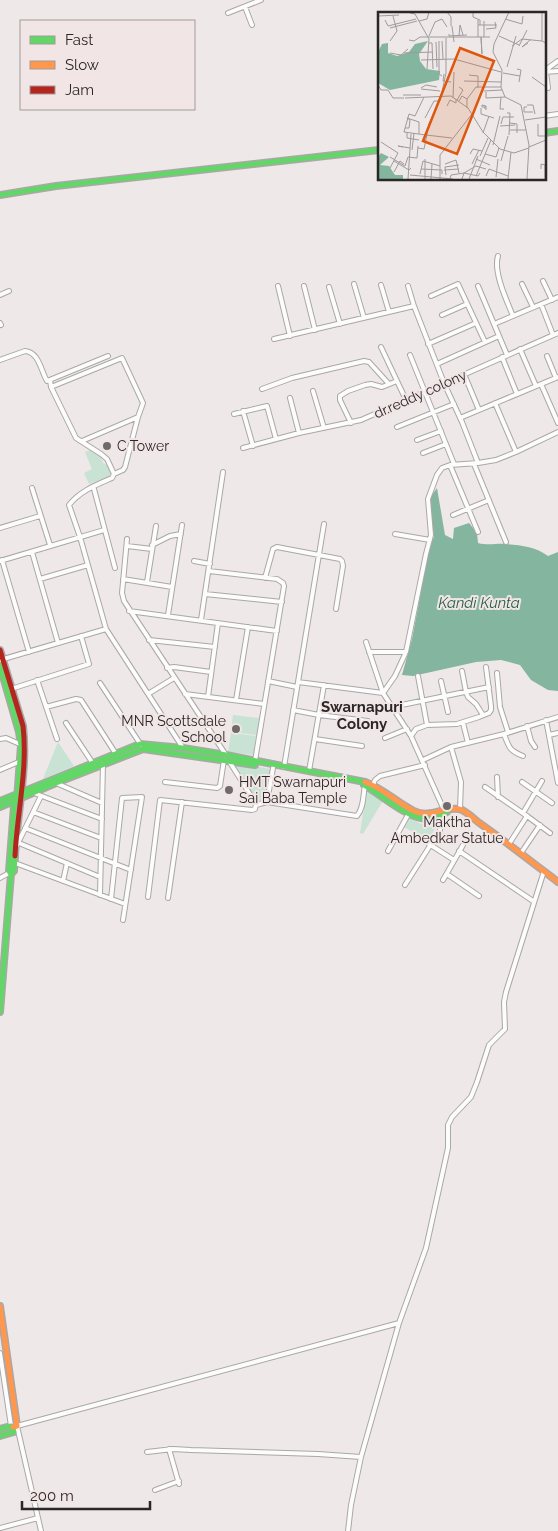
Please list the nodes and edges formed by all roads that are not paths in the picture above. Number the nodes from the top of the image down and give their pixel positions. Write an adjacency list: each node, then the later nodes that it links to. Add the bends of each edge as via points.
1 (261, 0): 2 (street)
2 (245, 7): 3 (street); 4 (street)
3 (228, 13)
4 (252, 25)
5 (558, 61): 6 (street)
6 (546, 71)
7 (546, 77): 8 (street)
8 (548, 88)
9 (378, 150): 10 (street)
10 (0, 195)
11 (498, 256): 32 (street, via 496,261 502,286)
12 (543, 281): 25 (street)
13 (354, 284): 33 (street)
14 (381, 284): 30 (street)
15 (522, 284): 29 (street)
16 (278, 286): 39 (street)
17 (304, 286): 37 (street)
18 (408, 286): 28 (street)
19 (478, 286): 36 (street)
20 (328, 287): 35 (street)
21 (9, 291): 22 (street)
22 (0, 295)
23 (431, 296): 26 (street, via 458,284)
24 (558, 297): 25 (street)
25 (552, 300): 27 (street)
26 (467, 304): 31 (street); 34 (street)
27 (541, 304): 29 (street); 38 (street)
28 (414, 306): 30 (street); 43 (street)
29 (533, 307): 32 (street)
30 (389, 312): 33 (street)
31 (442, 314)
32 (513, 316): 36 (street)
33 (364, 318): 35 (street)
34 (476, 323): 42 (street); 43 (street)
35 (340, 324): 37 (street)
36 (494, 324): 40 (street)
37 (315, 330): 39 (street)
38 (556, 334): 45 (street, dr.reddy colony)
39 (290, 336): 41 (street)
40 (499, 336): 42 (street); 47 (street)
41 (274, 339)
42 (485, 342): 52 (street)
43 (428, 344): 52 (street)
44 (380, 347): 56 (street)
45 (520, 349): 47 (street, dr.reddy colony); 60 (street)
46 (410, 355): 64 (street)
47 (507, 355): 50 (street, dr.reddy colony)
48 (108, 356): 55 (street)
49 (547, 356): 54 (street)
50 (502, 357): 53 (street, dr.reddy colony); 65 (street)
51 (0, 360): 55 (street, via 30,351)
52 (436, 364): 58 (street)
53 (464, 374): 58 (street, dr.reddy colony); 70 (street)
54 (557, 377): 59 (street)
55 (50, 380): 61 (street)
56 (397, 381): 57 (street); 67 (street)
57 (389, 384): 62 (street, via 369,362 364,361 292,378); 76 (street, via 380,387 365,385 340,396)
58 (444, 384): 64 (street, dr.reddy colony); 68 (street)
59 (541, 384): 60 (street); 77 (street)
60 (536, 386): 65 (street)
61 (51, 387): 74 (street, via 122,358 143,403); 85 (street, via 76,438)
62 (262, 389)
63 (313, 391): 79 (street)
64 (424, 391): 67 (street, dr.reddy colony); 72 (street)
65 (517, 394): 69 (street)
66 (290, 398): 82 (street)
67 (406, 400): 76 (street, dr.reddy colony)
68 (454, 404): 72 (street); 75 (street)
69 (495, 404): 70 (street); 89 (street)
70 (479, 410): 75 (street)
71 (243, 411): 73 (street); 83 (street, via 267,406); 87 (street)
72 (433, 413): 78 (street); 80 (street)
73 (234, 414)
74 (138, 417): 85 (street); 94 (street, via 125,467)
75 (460, 418): 92 (street)
76 (351, 423): 79 (street, dr.reddy colony)
77 (558, 423)
78 (397, 427)
79 (324, 428): 82 (street, dr.reddy colony)
80 (441, 431): 84 (street); 86 (street)
81 (558, 432): 89 (street)
82 (299, 433): 83 (street, dr.reddy colony)
83 (276, 439): 87 (street, dr.reddy colony)
84 (418, 440)
85 (82, 441): 94 (street, via 107,459)
86 (446, 444): 90 (street); 91 (street)
87 (253, 446): 88 (street, dr.reddy colony)
88 (243, 448)
89 (516, 452): 92 (street)
90 (424, 453)
91 (452, 464): 92 (street); 98 (street); 111 (street, via 437,474 429,495)
92 (476, 464): 97 (street)
93 (223, 472): 120 (street)
94 (114, 474): 109 (street, via 112,478 90,487 69,505)
95 (32, 488): 100 (street)
96 (94, 489): 105 (street)
97 (489, 500): 98 (street); 112 (street)
98 (469, 509): 99 (street); 106 (street)
99 (454, 515)
100 (40, 516): 104 (street); 113 (street)
101 (324, 524): 117 (street)
102 (182, 525): 107 (street)
103 (156, 526): 115 (street)
104 (0, 528)
105 (104, 530): 109 (street); 122 (street)
106 (478, 532)
107 (181, 534): 115 (street, via 170,536); 128 (street)
108 (394, 534): 111 (street)
109 (80, 537): 113 (street); 121 (street)
110 (128, 539): 114 (street)
111 (430, 540): 147 (street)
112 (506, 542)
113 (50, 546): 116 (street)
114 (127, 546): 115 (street); 125 (street)
115 (152, 547): 127 (street)
116 (32, 552): 118 (street); 126 (street)
117 (319, 555): 124 (street, via 277,547 273,549); 131 (street, via 342,561); 160 (street)
118 (1, 561): 145 (street)
119 (194, 561): 120 (street)
120 (210, 564): 123 (street)
121 (88, 565): 126 (street); 137 (street)
122 (115, 568)
123 (209, 571): 124 (street); 129 (street)
124 (265, 578): 130 (street, via 277,579 283,584)
125 (123, 579): 127 (street); 132 (street, via 122,593)
126 (40, 580): 142 (street)
127 (147, 582): 128 (street)
128 (172, 587): 133 (street)
129 (205, 594): 130 (street); 134 (street)
130 (282, 602): 138 (street)
131 (336, 609)
132 (129, 611): 133 (street); 140 (street)
133 (168, 615): 134 (street)
134 (201, 620): 135 (street)
135 (218, 622): 136 (street); 143 (street)
136 (248, 627): 138 (street); 172 (street)
137 (106, 629): 139 (street); 168 (street)
138 (276, 631): 159 (street)
139 (81, 636): 142 (street); 157 (street, via 89,664)
140 (149, 640): 143 (street); 151 (street)
141 (366, 642): 146 (street)
142 (58, 643): 145 (street)
143 (215, 647): 153 (street)
144 (0, 650): 148 (street)
145 (29, 652): 148 (street)
146 (369, 652): 147 (street); 167 (street)
147 (406, 652): 167 (street, via 395,676)
148 (1, 660): 165 (street)
149 (0, 666): 165 (street)
150 (486, 667): 164 (street)
151 (167, 668): 153 (street, via 174,666); 156 (street)
152 (462, 670): 166 (street)
153 (211, 672): 170 (street)
154 (497, 673): 189 (street)
155 (418, 676): 173 (street)
156 (174, 678): 168 (street); 169 (street)
157 (38, 680): 165 (street); 175 (street)
158 (441, 680): 171 (street)
159 (268, 682): 163 (street); 174 (street)
160 (298, 682): 162 (street); 163 (street)
161 (100, 683): 200 (street)
162 (324, 685): 167 (street); 179 (street)
163 (297, 687): 177 (street)
164 (489, 687): 166 (street); 180 (street, via 491,710)
165 (9, 689): 198 (street)
166 (466, 692): 171 (street); 180 (street)
167 (382, 693): 176 (street)
168 (148, 694): 202 (street)
169 (185, 694): 170 (street); 206 (street)
170 (208, 697): 172 (street)
171 (444, 697): 173 (street); 178 (street)
172 (236, 700): 174 (street)
173 (423, 700): 176 (street); 186 (street)
174 (264, 704): 209 (street)
175 (46, 707): 196 (street); 204 (street, via 81,700)
176 (392, 708): 188 (street)
177 (293, 710): 179 (street); 213 (street)
178 (448, 712)
179 (319, 715): 183 (street); 195 (street)
180 (483, 715): 184 (street)
181 (558, 716): 182 (street)
182 (546, 720): 187 (street); 191 (street)
183 (368, 721)
184 (463, 722): 186 (street); 197 (street)
185 (66, 723): 211 (street)
186 (427, 725): 192 (street, via 416,729)
187 (527, 726): 189 (street); 201 (street)
188 (407, 730): 192 (street); 193 (street)
189 (506, 733): 197 (street); 205 (street, via 510,749)
190 (558, 733): 191 (street)
191 (549, 735): 222 (street)
192 (411, 736): 207 (street)
193 (385, 738)
194 (0, 739): 198 (street)
195 (315, 739): 199 (street); 216 (street)
196 (57, 740)
197 (468, 743): 203 (street)
198 (23, 745): 208 (street)
199 (362, 746)
200 (141, 747): 202 (street); 204 (street); 206 (street); 210 (street)
201 (535, 747)
202 (183, 748): 206 (street)
203 (451, 748): 207 (street); 238 (street, via 461,782)
204 (116, 754): 211 (street)
205 (524, 756)
206 (226, 759): 209 (street); 214 (street); 219 (street, via 217,788); 236 (street)
207 (423, 760): 212 (street)
208 (22, 761): 215 (street); 228 (street)
209 (255, 761): 213 (street)
210 (103, 764): 211 (street); 234 (street)
211 (94, 765): 221 (street); 228 (street)
212 (425, 765): 224 (street, via 380,776); 240 (street)
213 (284, 767): 216 (street)
214 (273, 768): 223 (street); 233 (street)
215 (0, 770)
216 (309, 771): 223 (street)
217 (497, 777): 230 (street)
218 (542, 781): 226 (street)
219 (165, 782)
220 (522, 782): 226 (street)
221 (56, 783): 227 (street); 234 (street)
222 (558, 783)
223 (365, 784): 224 (street); 233 (street, via 362,809 357,816); 241 (street)
224 (373, 785): 240 (street, via 414,811 424,814)
225 (485, 788): 230 (street)
226 (536, 792): 235 (street); 242 (street)
227 (34, 793): 228 (street); 229 (street)
228 (19, 796): 231 (street); 237 (street); 250 (street); 262 (street, via 14,806)
229 (41, 796): 239 (street); 243 (street)
230 (498, 796): 242 (street)
231 (0, 801)
232 (182, 802): 236 (street, via 253,810); 272 (street, via 160,800); 273 (street)
233 (267, 802): 236 (street)
234 (102, 803): 243 (street)
235 (552, 803)
236 (256, 805)
237 (0, 807)
238 (460, 810): 240 (street); 249 (street)
239 (33, 812): 245 (street); 247 (street)
240 (445, 812): 241 (street, via 429,819); 248 (street, via 440,830)
241 (410, 813): 252 (street)
242 (525, 814): 244 (street); 249 (street)
243 (102, 820): 247 (street)
244 (540, 825): 246 (street); 254 (street)
245 (25, 828): 250 (street); 255 (street)
246 (550, 833)
247 (101, 838): 255 (street)
248 (429, 844): 256 (street); 269 (street)
249 (509, 844): 254 (street)
250 (17, 845): 257 (street); 258 (street)
251 (463, 845): 253 (street)
252 (388, 851)
253 (459, 851): 256 (street); 275 (street)
254 (521, 853): 261 (street)
255 (101, 858): 259 (street); 264 (street)
256 (454, 860): 263 (street)
257 (15, 863): 262 (street); 267 (street)
258 (67, 863): 264 (street); 267 (street)
259 (115, 864): 260 (street); 260 (street, via 122,798 142,797); 274 (street)
260 (131, 870): 276 (street)
261 (544, 870): 268 (street); 275 (street)
262 (10, 874): 265 (street); 278 (street)
263 (446, 874): 266 (street); 271 (street)
264 (100, 877): 270 (street)
265 (0, 878)
266 (443, 880)
267 (63, 881): 270 (street)
268 (558, 882)
269 (405, 885)
270 (100, 895): 274 (street)
271 (479, 896)
272 (148, 897)
273 (168, 898)
274 (111, 899): 276 (street)
275 (533, 901): 280 (street, via 506,992 505,1029 489,1045 471,1097 448,1125 448,1148 426,1248)
276 (125, 904): 277 (street)
277 (123, 920)
278 (0, 1012)
279 (0, 1306): 282 (street)
280 (400, 1323): 282 (street); 287 (street)
281 (0, 1353): 282 (street)
282 (14, 1426): 283 (street); 284 (street, via 13,1432); 289 (street)
283 (0, 1429)
284 (0, 1436)
285 (169, 1449): 286 (street); 287 (street); 288 (street, via 179,1482)
286 (147, 1452)
287 (361, 1457): 292 (street)
288 (155, 1490)
289 (38, 1518): 290 (street); 291 (street)
290 (0, 1528)
291 (40, 1531)
292 (348, 1531)

